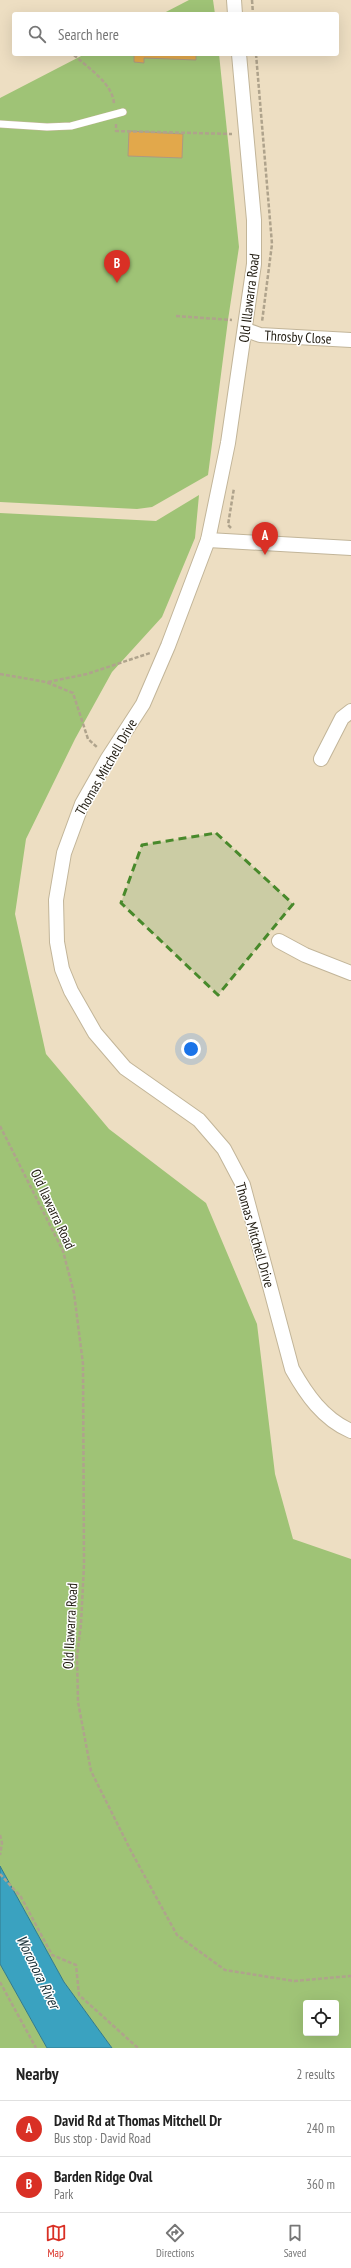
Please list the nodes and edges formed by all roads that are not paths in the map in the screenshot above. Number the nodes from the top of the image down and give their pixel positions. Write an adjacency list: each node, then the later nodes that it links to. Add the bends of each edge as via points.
1 (234, 0): 2 (street)
2 (235, 12)
3 (239, 56): 6 (street, Old Illawarra Road, via 255,242)
4 (123, 112): 5 (lane, via 71,126)
5 (0, 124)
6 (246, 330): 7 (street, Throsby Close, via 260,335); 8 (street, Old Illawarra Road, via 228,443)
7 (351, 340)
8 (208, 540): 9 (street); 14 (street, Thomas Mitchell Drive, via 143,704 82,804 64,853 56,900 57,942 62,968 71,991 95,1033 125,1068 199,1120 224,1149 243,1185 292,1369 303,1390 318,1408 344,1428)
9 (351, 548)
10 (351, 711): 11 (street, via 342,718)
11 (321, 759)
12 (280, 941): 13 (street, via 305,956)
13 (351, 973)
14 (351, 1430)

